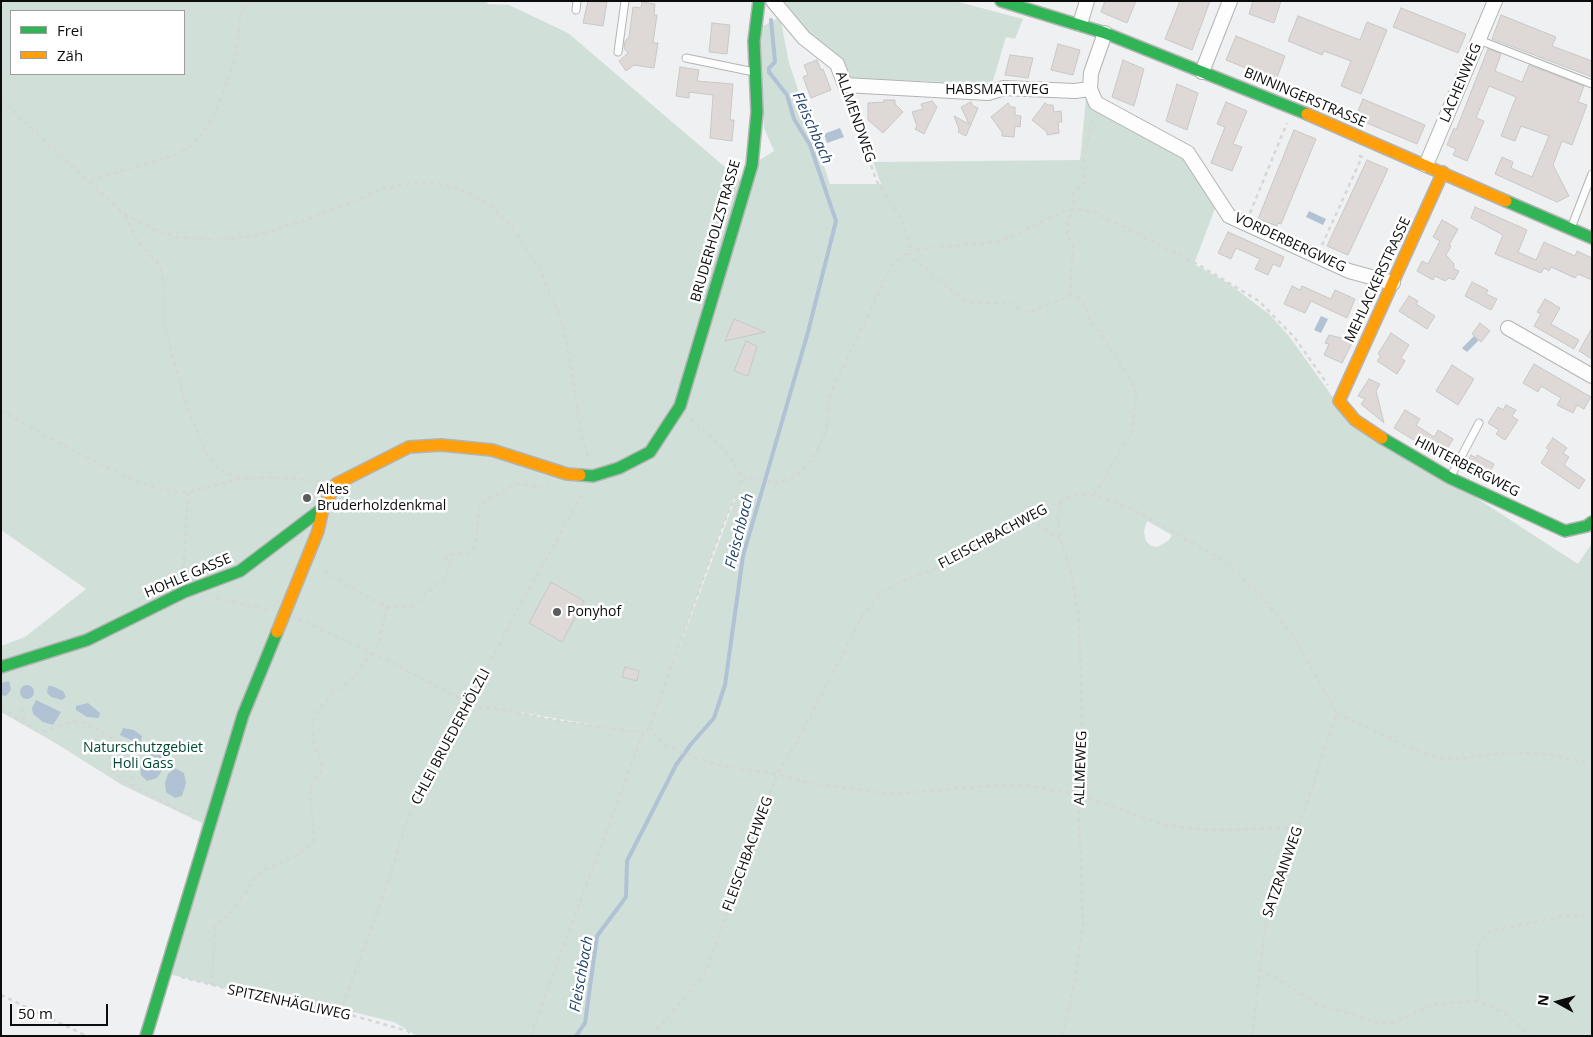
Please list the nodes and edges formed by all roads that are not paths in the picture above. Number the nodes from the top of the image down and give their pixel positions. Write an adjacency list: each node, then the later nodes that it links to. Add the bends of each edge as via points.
1 (577, 1): 9 (lane)
2 (625, 1): 13 (lane)
3 (759, 1): 15 (street, BRUDERHOLZSTRASSE, via 754,41)
4 (773, 1): 18 (street, ALLMENDWEG, via 804,38 837,64)
5 (1001, 1): 10 (street, BINNINGERSTRASSE)
6 (1087, 1): 10 (street)
7 (1230, 1): 16 (street)
8 (1495, 1): 12 (street, LACHENWEG)
9 (576, 10)
10 (1080, 24): 11 (street, BINNINGERSTRASSE)
11 (1105, 33): 16 (street, BINNINGERSTRASSE); 19 (street, via 1091,73)
12 (1479, 40): 17 (lane); 20 (street, LACHENWEG)
13 (618, 52)
14 (686, 58): 15 (lane)
15 (755, 72): 31 (street, BRUDERHOLZSTRASSE, via 757,112 752,165 680,406 650,452 619,468 593,476 567,474 492,450 441,445 409,447)
16 (1202, 72): 20 (street, BINNINGERSTRASSE)
17 (1592, 84)
18 (845, 86): 19 (street, HABSMATTWEG, via 988,93 1004,88)
19 (1090, 89): 25 (street, VORDERBERGWEG, via 1096,103 1188,153 1229,216 1365,277)
20 (1426, 165): 21 (street, BINNINGERSTRASSE)
21 (1443, 172): 23 (street, BINNINGERSTRASSE); 25 (street, MEHLACKERSTRASSE)
22 (1592, 174): 23 (lane)
23 (1571, 229): 24 (street, BINNINGERSTRASSE)
24 (1592, 238)
25 (1393, 283): 28 (street, MEHLACKERSTRASSE)
26 (1508, 328): 27 (street)
27 (1592, 376)
28 (1339, 401): 30 (street, HINTERBERGWEG, via 1355,420)
29 (1479, 423): 30 (lane)
30 (1450, 478): 33 (street, HINTERBERGWEG, via 1565,531)
31 (336, 484): 32 (street, HOHLE GASSE)
32 (323, 508): 34 (street, HOHLE GASSE, via 240,572 184,592 87,640); 35 (street, via 307,560 243,715)
33 (1592, 522)
34 (1, 667)
35 (146, 1036)

